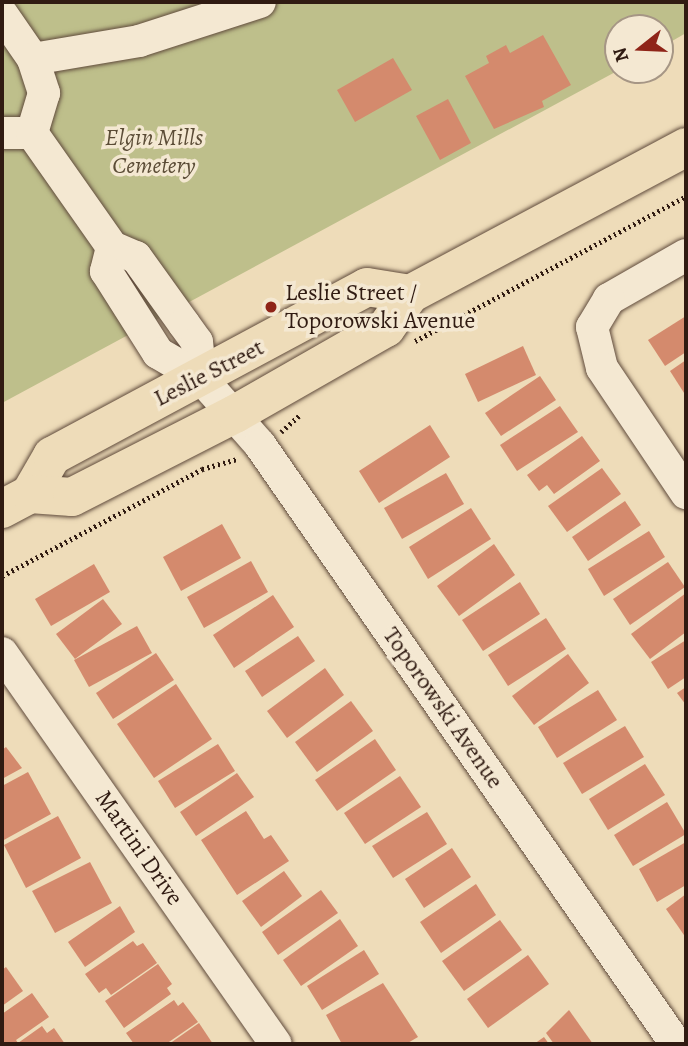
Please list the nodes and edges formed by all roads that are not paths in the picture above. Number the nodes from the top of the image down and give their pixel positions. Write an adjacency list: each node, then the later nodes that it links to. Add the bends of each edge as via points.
1 (260, 2): 3 (street, via 139,41)
2 (2, 14): 3 (street)
3 (33, 59): 4 (street, via 44,93)
4 (17, 133): 8 (street, Toporowski Avenue, via 112,247 106,271 158,352)
5 (686, 146): 7 (main road, Leslie Street)
6 (686, 255): 10 (street, via 608,299 592,327 602,368)
7 (410, 295): 8 (main road, Leslie Street, via 367,287); 9 (main road, Leslie Street, via 386,328)
8 (201, 378): 9 (street, Toporowski Avenue); 11 (main road, Leslie Street, via 52,456)
9 (235, 414): 11 (main road, Leslie Street, via 72,497); 14 (street, Toporowski Avenue)
10 (686, 493)
11 (16, 502)
12 (2, 653): 13 (street, Martini Drive)
13 (276, 1044)
14 (676, 1044)

